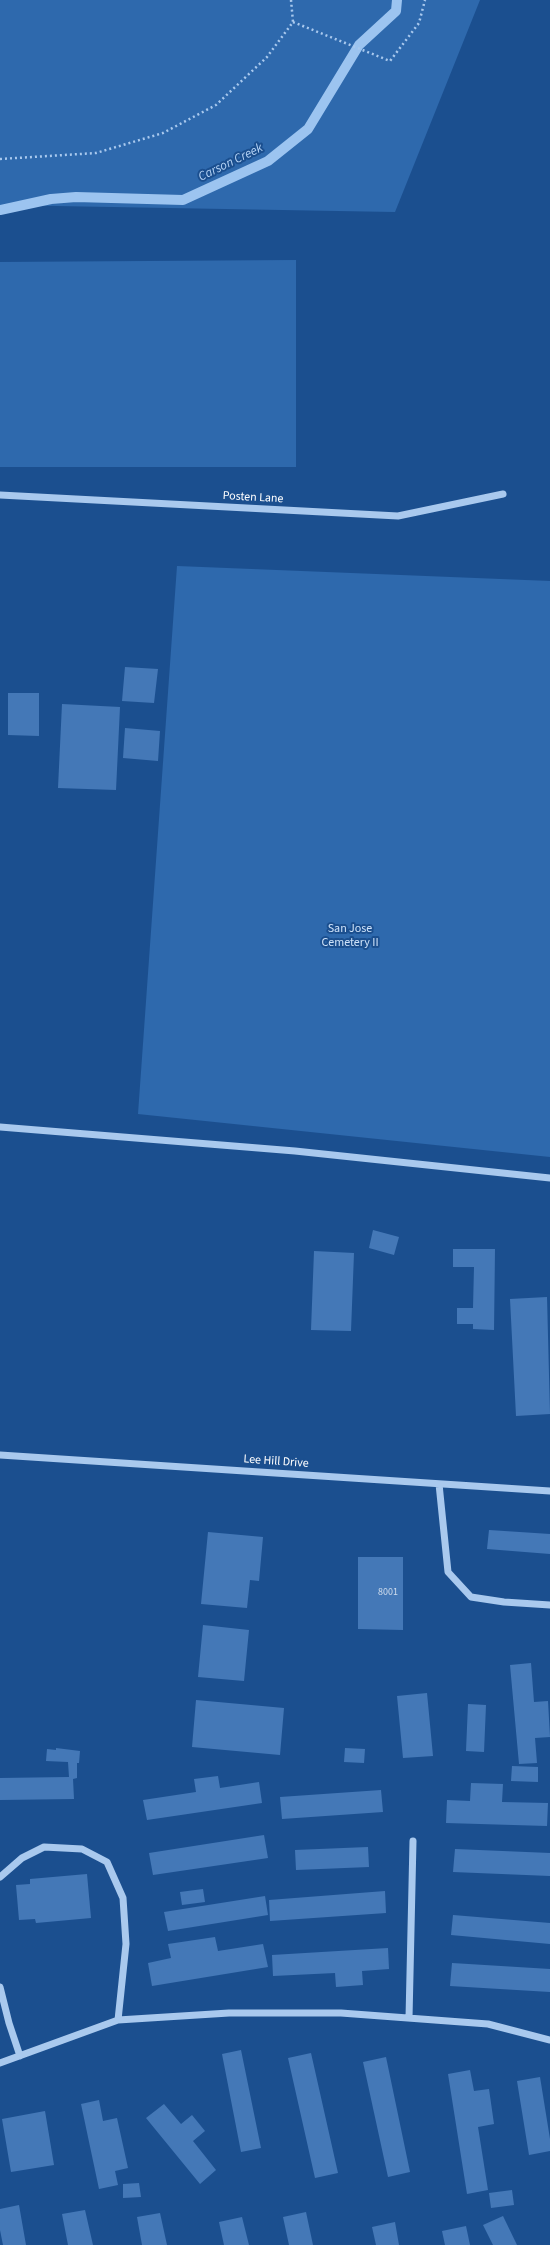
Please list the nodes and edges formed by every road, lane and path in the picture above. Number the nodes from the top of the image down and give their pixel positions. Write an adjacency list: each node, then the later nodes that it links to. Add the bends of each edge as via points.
1 (292, 0): 3 (path)
2 (425, 0): 3 (path, via 419,23 390,61)
3 (293, 22): 4 (path, via 267,57 216,105 163,133 96,153)
4 (0, 159)
5 (503, 494): 6 (street, Posten Lane, via 398,516)
6 (0, 495)
7 (0, 1126): 8 (street, via 295,1151)
8 (550, 1178)
9 (0, 1455): 10 (street, Lee Hill Drive)
10 (439, 1484): 11 (street, Lee Hill Drive); 12 (street, via 448,1572 471,1597)
11 (550, 1491)
12 (550, 1605)
13 (413, 1840): 16 (street)
14 (0, 1877): 17 (street, via 22,1858 44,1847 82,1849 107,1862 123,1898 126,1944)
15 (0, 1988): 19 (street)
16 (409, 2018): 17 (street, via 341,2013 229,2013); 18 (street, via 488,2024)
17 (118, 2020): 19 (street)
18 (550, 2040)
19 (20, 2056): 20 (street)
20 (0, 2063)

